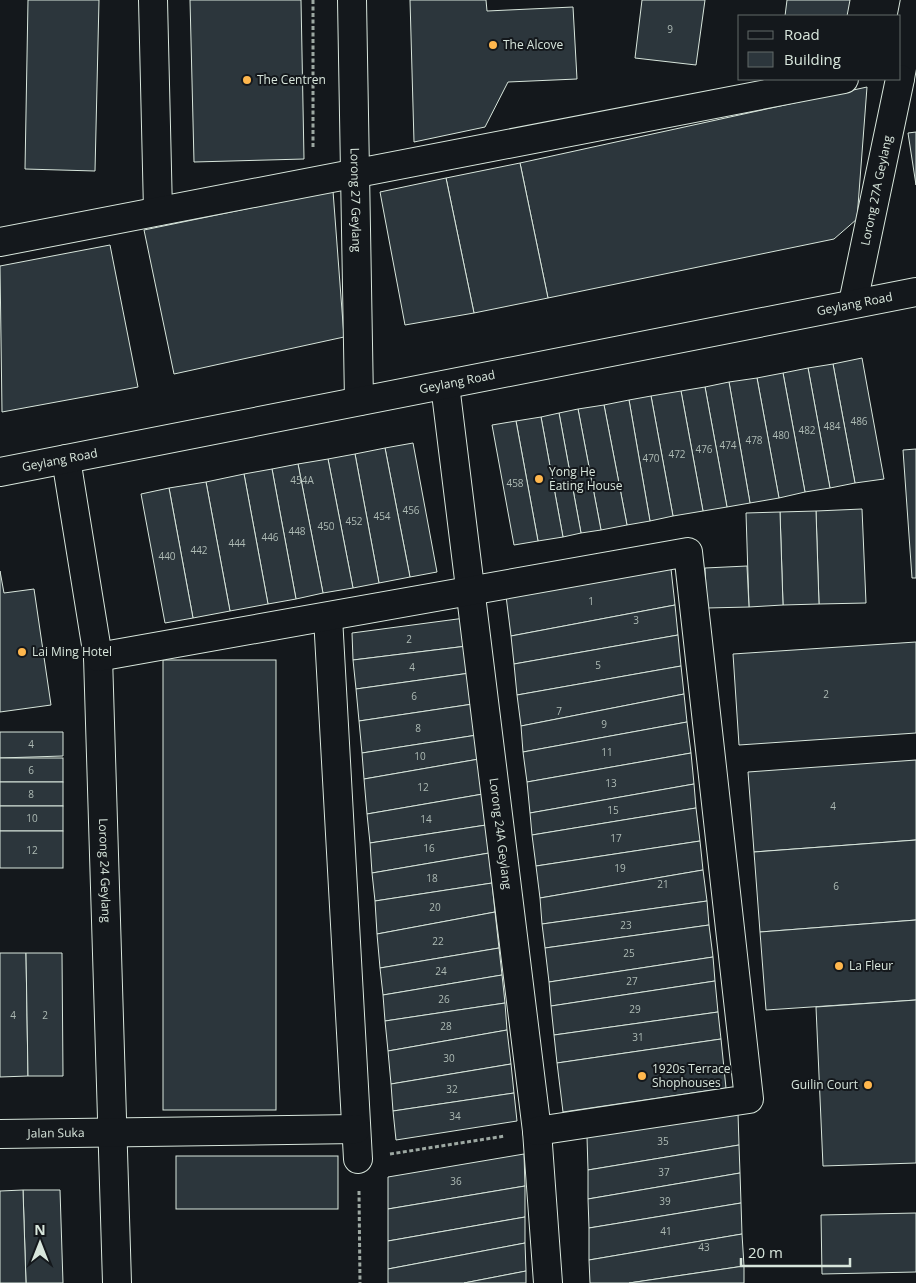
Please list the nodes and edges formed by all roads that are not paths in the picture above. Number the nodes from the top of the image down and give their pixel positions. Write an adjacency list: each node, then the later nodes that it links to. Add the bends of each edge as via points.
1 (153, 0): 7 (street)
2 (352, 0): 6 (street, Lorong 27 Geylang)
3 (916, 0): 4 (street, Lorong 27A Geylang)
4 (903, 72): 10 (street, Lorong 27A Geylang)
5 (839, 80): 6 (street)
6 (355, 172): 7 (street); 12 (street, Lorong 27 Geylang)
7 (158, 211): 8 (street)
8 (0, 242)
9 (916, 292): 10 (street, Geylang Road)
10 (853, 303): 11 (street, Geylang Road)
11 (445, 385): 12 (street, Geylang Road); 15 (street, Lorong 24A Geylang)
12 (359, 401): 13 (street, Geylang Road)
13 (66, 459): 14 (street, Geylang Road); 17 (street, Lorong 24 Geylang)
14 (0, 472)
15 (471, 591): 16 (street); 20 (street, Lorong 24A Geylang); 20 (street, via 688,552 749,1099)
16 (328, 617): 17 (street); 18 (street)
17 (98, 657): 19 (street, Lorong 24 Geylang)
18 (356, 1129): 19 (street, Jalan Suka); 22 (street)
19 (114, 1131): 21 (street, Jalan Suka); 23 (street, Lorong 24 Geylang)
20 (537, 1131): 24 (street, Lorong 24A Geylang)
21 (0, 1134)
22 (358, 1160)
23 (118, 1283)
24 (548, 1283)

